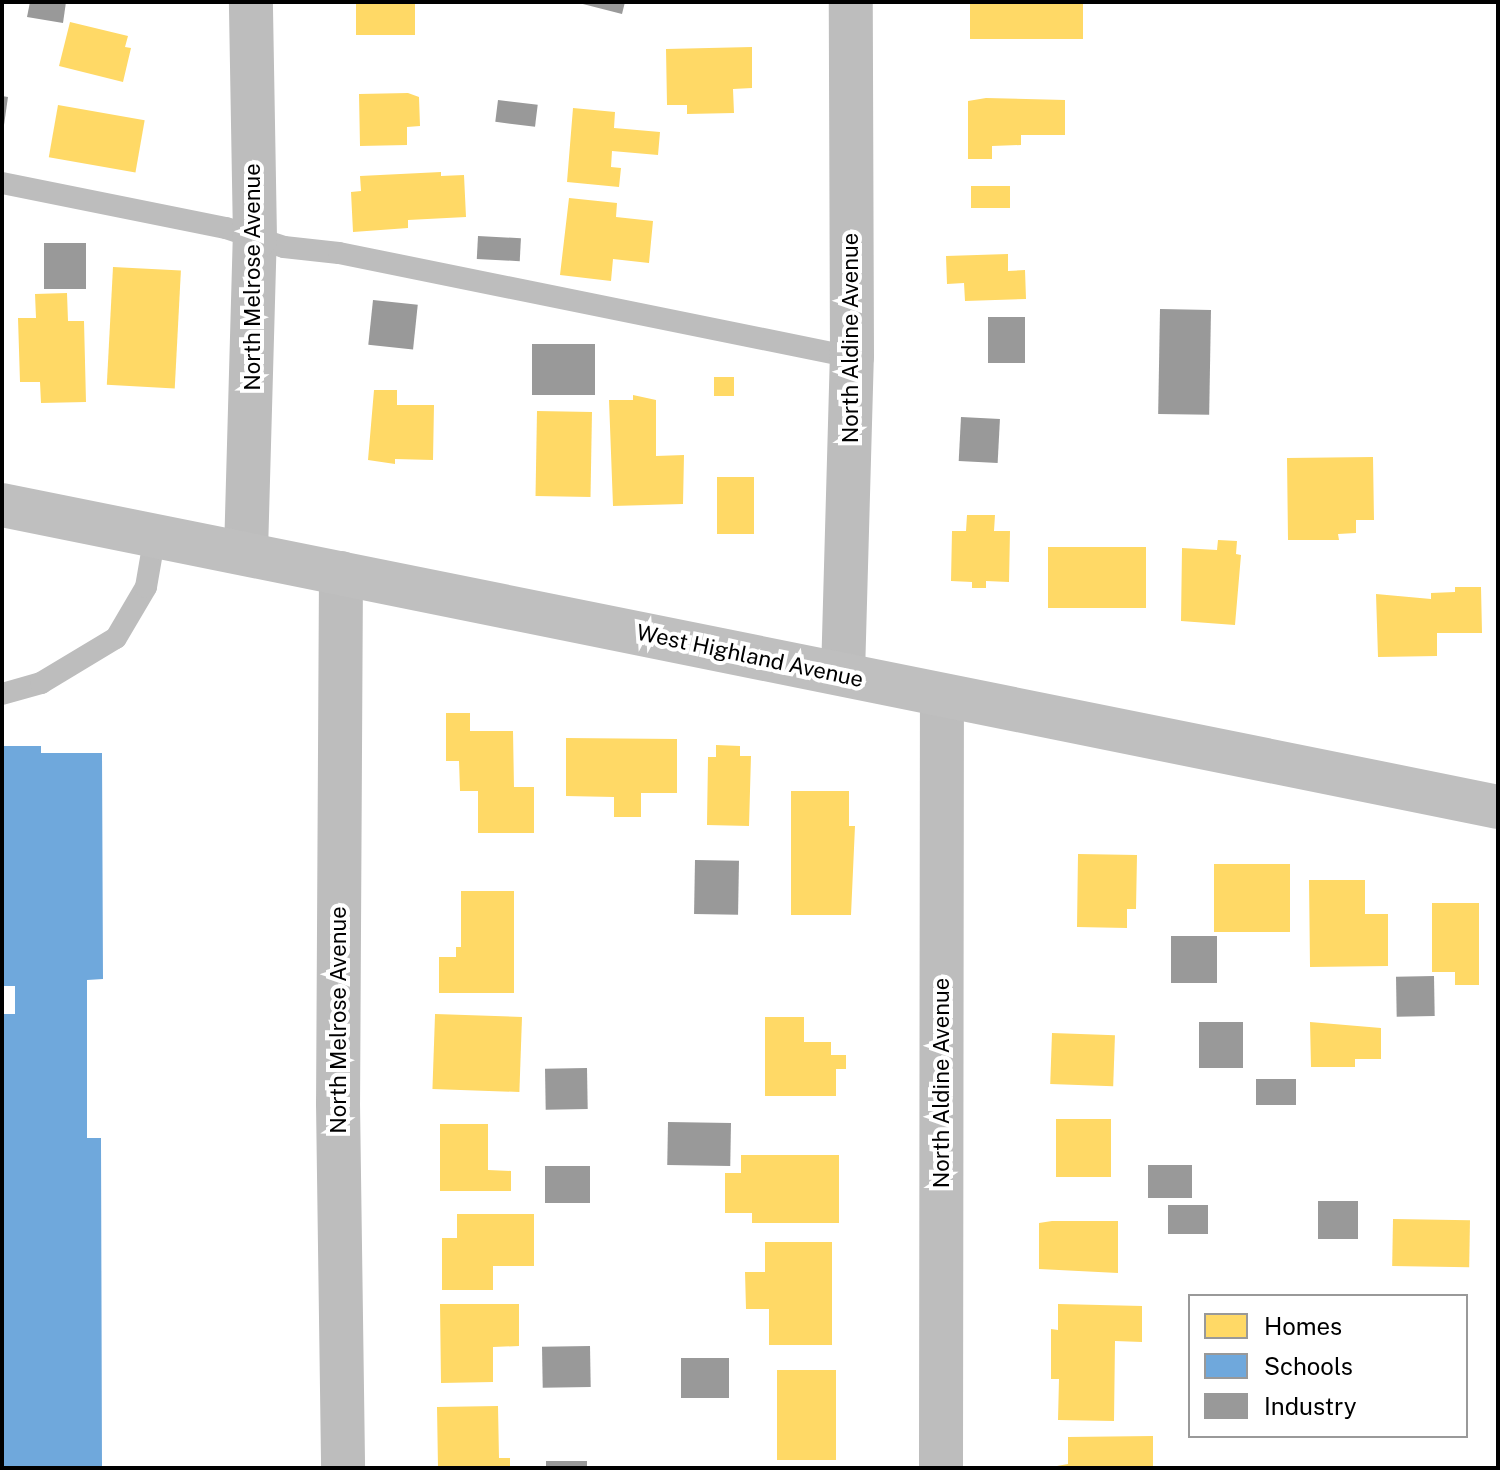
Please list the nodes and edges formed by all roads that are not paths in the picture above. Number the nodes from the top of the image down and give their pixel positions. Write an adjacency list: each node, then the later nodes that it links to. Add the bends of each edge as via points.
1 (251, 2): 4 (street, North Melrose Avenue)
2 (851, 2): 5 (street, North Aldine Avenue)
3 (2, 183): 4 (lane)
4 (255, 238): 5 (lane); 8 (street, North Melrose Avenue)
5 (852, 357): 10 (street, North Aldine Avenue)
6 (2, 505): 7 (main road, West Highland Avenue)
7 (155, 535): 8 (main road, West Highland Avenue); 11 (lane, via 146,587 116,638 41,683)
8 (246, 552): 9 (main road, West Highland Avenue)
9 (341, 573): 10 (main road, West Highland Avenue); 14 (street, North Melrose Avenue, via 338,1103)
10 (843, 674): 12 (main road, West Highland Avenue)
11 (2, 694)
12 (942, 698): 13 (main road, West Highland Avenue); 15 (street, North Aldine Avenue)
13 (1498, 807)
14 (343, 1468)
15 (941, 1468)

